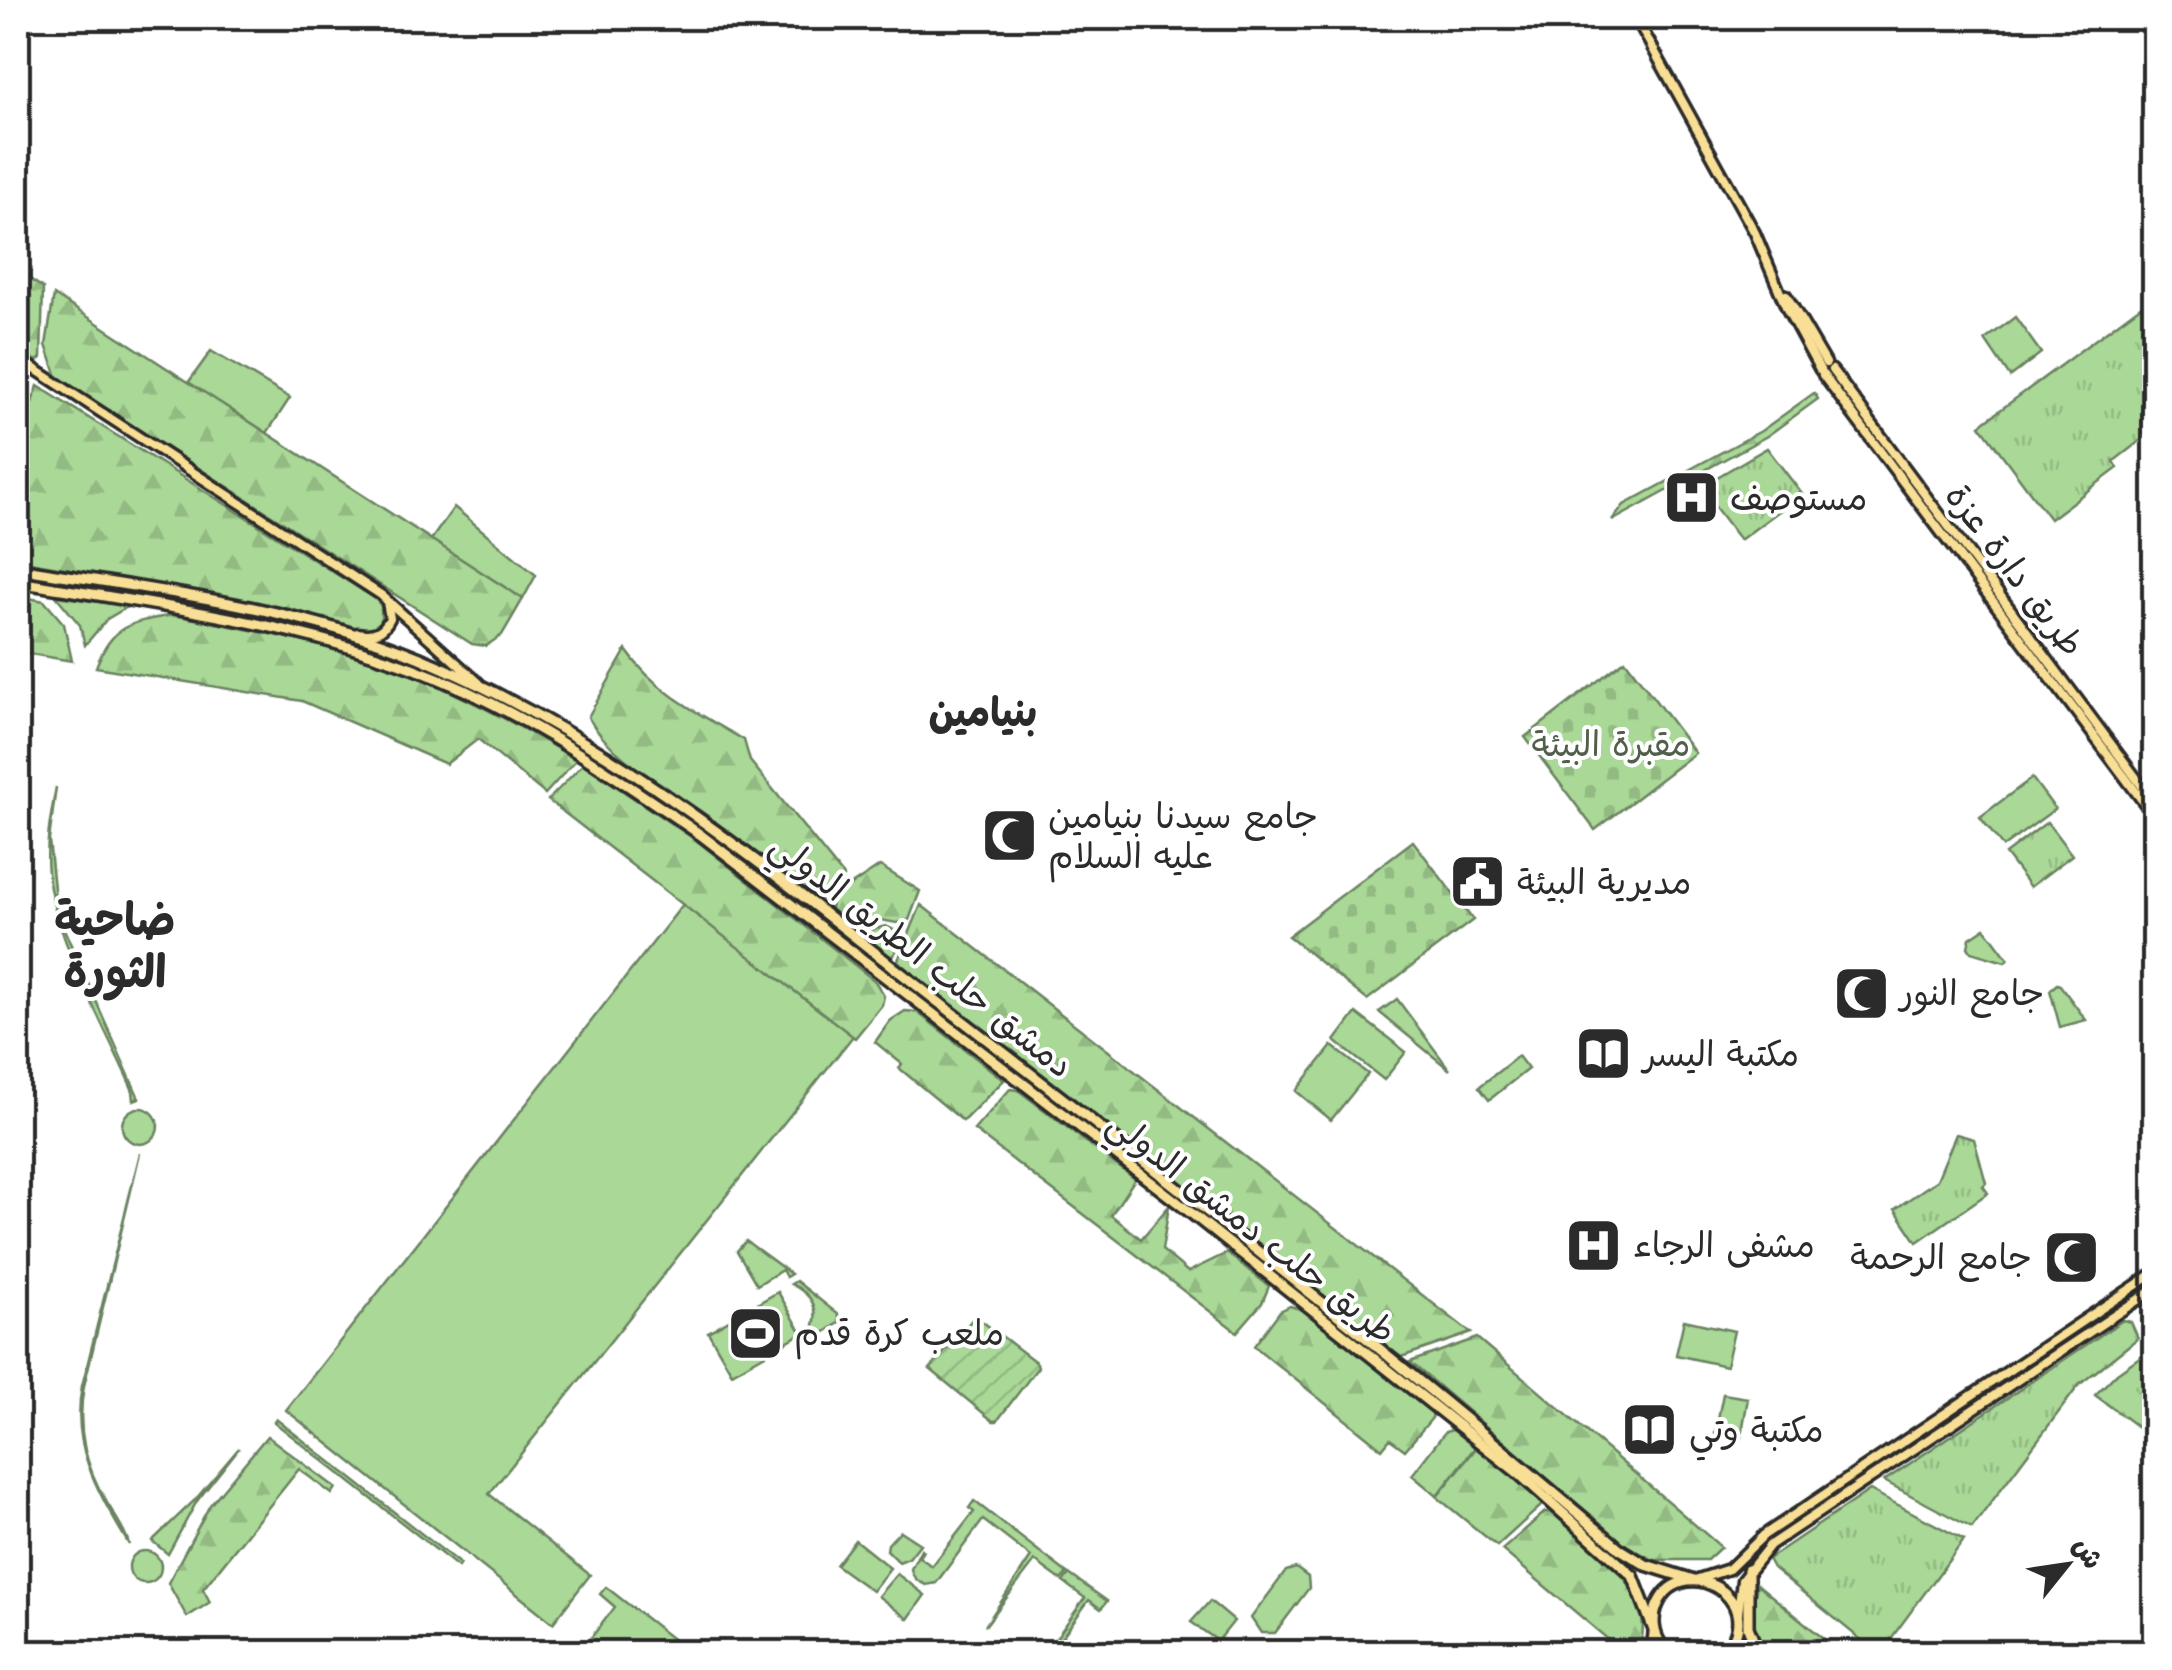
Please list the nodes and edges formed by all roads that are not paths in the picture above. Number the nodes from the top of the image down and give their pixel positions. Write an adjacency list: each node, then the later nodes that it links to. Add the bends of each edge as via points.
1 (1636, 18): 3 (main road, via 1755,233 1786,309)
2 (18, 358): 6 (main road)
3 (1826, 369): 9 (main road, طريق دارة عزة); 10 (main road)
4 (18, 568): 7 (highway, دمشق حلب الطريق الدولي)
5 (18, 582): 22 (highway, طريق حلب دمشق الدولي, via 174,606 326,640 414,669 586,756 702,835 1448,1416 1634,1576)
6 (381, 595): 7 (main road, via 391,611 380,632); 8 (main road)
7 (330, 628): 8 (highway, دمشق حلب الطريق الدولي)
8 (484, 687): 19 (highway, دمشق حلب الطريق الدولي, via 594,746 709,825 1144,1160 1620,1549)
9 (2154, 802)
10 (2154, 816)
11 (2154, 1272): 13 (main road)
12 (2154, 1289): 14 (main road)
13 (2006, 1374): 14 (main road); 15 (main road)
14 (2013, 1385): 16 (main road)
15 (1809, 1505): 16 (main road); 17 (main road)
16 (1814, 1515): 18 (main road, via 1762,1551)
17 (1729, 1569): 19 (main road); 20 (main road, via 1730,1579)
18 (1748, 1570): 20 (main road); 26 (highway)
19 (1694, 1580): 21 (highway, دمشق حلب الطريق الدولي, via 1718,1586); 22 (highway, via 1668,1590)
20 (1742, 1580): 21 (main road)
21 (1737, 1616): 25 (highway, via 1734,1640); 26 (highway)
22 (1654, 1630): 23 (main road); 24 (highway, طريق حلب دمشق الدولي)
23 (1651, 1652)
24 (1667, 1652)
25 (1724, 1652)
26 (1754, 1652)

